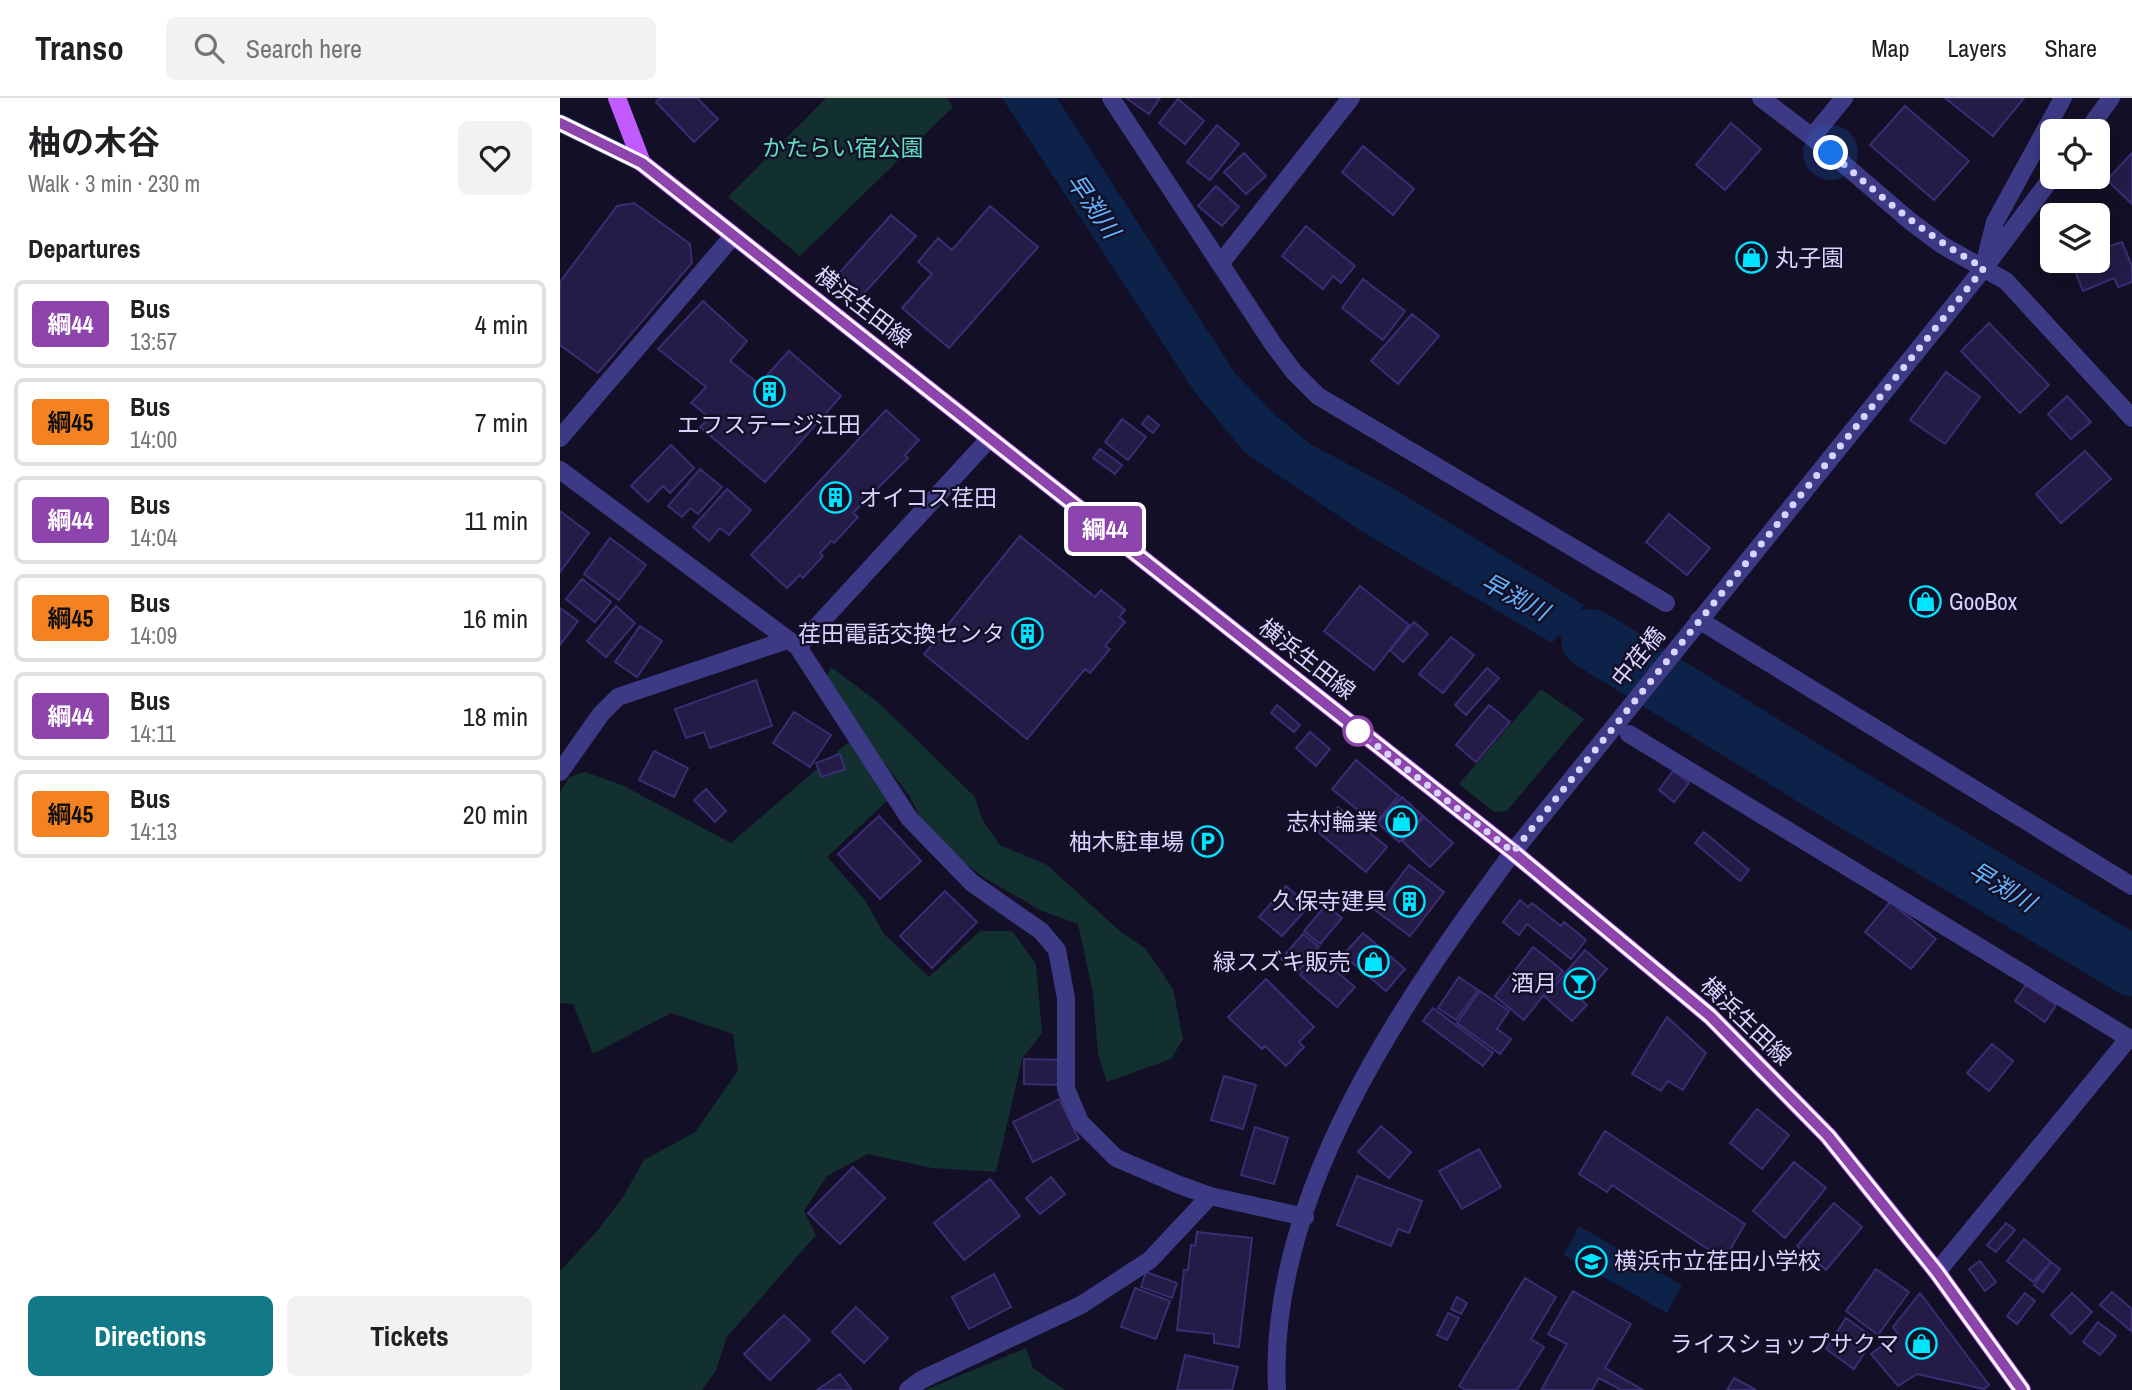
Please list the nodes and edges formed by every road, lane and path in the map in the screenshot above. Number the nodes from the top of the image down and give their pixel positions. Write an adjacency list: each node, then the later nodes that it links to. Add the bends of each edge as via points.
1 (617, 98): 11 (main road)
2 (1111, 98): 14 (street)
3 (1351, 98): 14 (street)
4 (1761, 98): 10 (street)
5 (1844, 98): 10 (street)
6 (2063, 98): 15 (street, via 1995,222)
7 (2111, 98): 8 (street)
8 (2096, 119)
9 (560, 123): 11 (street)
10 (1812, 137): 15 (street, via 1910,221)
11 (642, 163): 13 (main road, 横浜生田線)
12 (2043, 189): 15 (street, 中荏橋)
13 (733, 236): 17 (street); 18 (main road, 横浜生田線)
14 (1220, 264): 20 (street, via 1294,372 1318,396)
15 (1984, 268): 16 (street, via 2006,281); 21 (street, 中荏橋)
16 (2132, 418)
17 (560, 438)
18 (989, 439): 22 (street); 25 (main road, 横浜生田線)
19 (560, 470): 22 (street)
20 (1666, 603)
21 (1699, 620): 23 (street, 中荏橋); 26 (street)
22 (792, 643): 24 (street, via 618,697); 28 (street, via 909,818 972,883 1041,931 1057,950 1066,998 1066,1089 1080,1122 1116,1158)
23 (1622, 729): 25 (street, 中荏橋); 27 (street)
24 (560, 772)
25 (1513, 852): 29 (street, 中荏橋, via 1455,930 1387,1035 1345,1115); 30 (main road, 横浜生田線, via 1710,1016 1828,1136)
26 (2132, 886)
27 (2131, 1039): 30 (street)
28 (1210, 1196): 29 (street); 31 (street, via 1150,1259 1080,1305)
29 (1305, 1217): 32 (street, 中荏橋, via 1284,1292 1276,1348)
30 (1937, 1272): 33 (main road, 横浜生田線)
31 (908, 1390)
32 (1277, 1390)
33 (2022, 1390)

